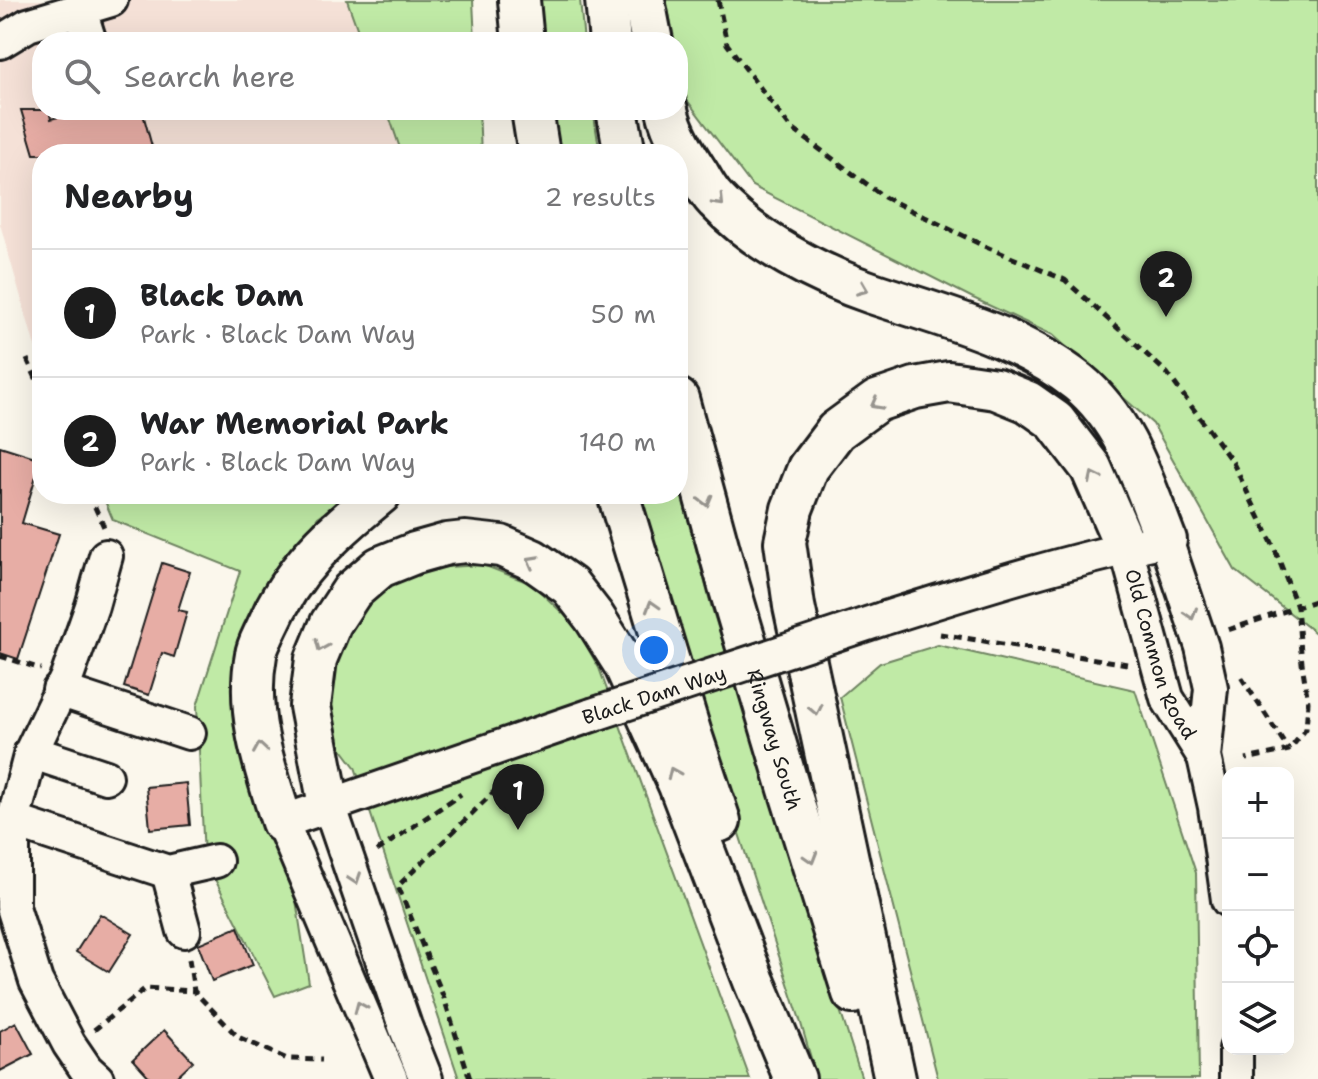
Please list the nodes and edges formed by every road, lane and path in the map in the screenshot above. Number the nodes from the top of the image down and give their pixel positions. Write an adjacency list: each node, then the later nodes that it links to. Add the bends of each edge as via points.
1 (111, 0): 6 (street)
2 (519, 0): 8 (main road)
3 (606, 0): 9 (main road)
4 (644, 0): 10 (main road)
5 (718, 0): 30 (path, via 727,44 790,127 884,197 1065,280 1167,373 1233,463)
6 (80, 10): 7 (street); 11 (street, via 28,25)
7 (87, 32)
8 (522, 32)
9 (609, 32)
10 (650, 32)
11 (0, 42)
12 (521, 120): 16 (main road)
13 (534, 120): 17 (main road)
14 (619, 120): 18 (main road)
15 (670, 120): 19 (main road, one-way to 19)
16 (520, 144)
17 (537, 144)
18 (623, 144)
19 (681, 144)
20 (688, 159): 26 (main road, one-way to 26, via 715,199 791,258 1028,350 1079,383 1108,412 1131,452)
21 (27, 359): 22 (path)
22 (32, 370)
23 (688, 436): 62 (main road, Ringway South, one-way to 62, via 789,789)
24 (368, 504): 47 (main road, one-way to 24, via 261,758 253,693 256,653 276,606 310,557)
25 (621, 504): 61 (main road, one-way to 25)
26 (1166, 540): 27 (street, Black Dam Way); 40 (street, Old Common Road, one-way to 40, via 1211,688)
27 (1126, 548): 40 (street, Old Common Road, via 1167,698); 45 (street, Black Dam Way, bridge, via 882,619); 63 (main road, one-way to 63, via 1091,468 1055,421 996,389 949,382 877,401 836,431 808,468 785,542 794,606)
28 (106, 556): 36 (street, via 101,611)
29 (1318, 600): 30 (path)
30 (1297, 607): 31 (path); 38 (path, via 1308,702 1306,729)
31 (1227, 631)
32 (934, 633): 34 (path)
33 (0, 656): 36 (path)
34 (1133, 665)
35 (1238, 673): 38 (path)
36 (63, 684): 37 (street); 39 (street)
37 (189, 733)
38 (1289, 750): 41 (path)
39 (31, 752): 43 (street); 46 (street)
40 (1204, 757): 49 (street, Old Common Road)
41 (1246, 759)
42 (512, 774): 59 (path, via 398,886)
43 (106, 777)
44 (472, 787): 48 (path)
45 (329, 805): 47 (street, Black Dam Way); 58 (street, one-way to 58); 60 (main road, one-way to 45, via 679,785 624,664 570,586 533,560 501,546 447,544 380,567 352,591 316,659 310,706)
46 (13, 821): 51 (street); 56 (street, via 13,907 36,981)
47 (282, 822): 57 (street, one-way to 47)
48 (369, 857)
49 (1222, 857)
50 (216, 861): 51 (street)
51 (168, 872): 52 (street)
52 (184, 931): 53 (path)
53 (194, 991): 55 (path, via 238,1037 287,1059); 56 (path, via 146,988 98,1028)
54 (1236, 1055): 64 (street)
55 (322, 1060)
56 (82, 1068)
57 (391, 1079)
58 (426, 1079)
59 (470, 1079)
60 (795, 1079)
61 (806, 1079)
62 (880, 1079)
63 (895, 1079)
64 (1236, 1079)

